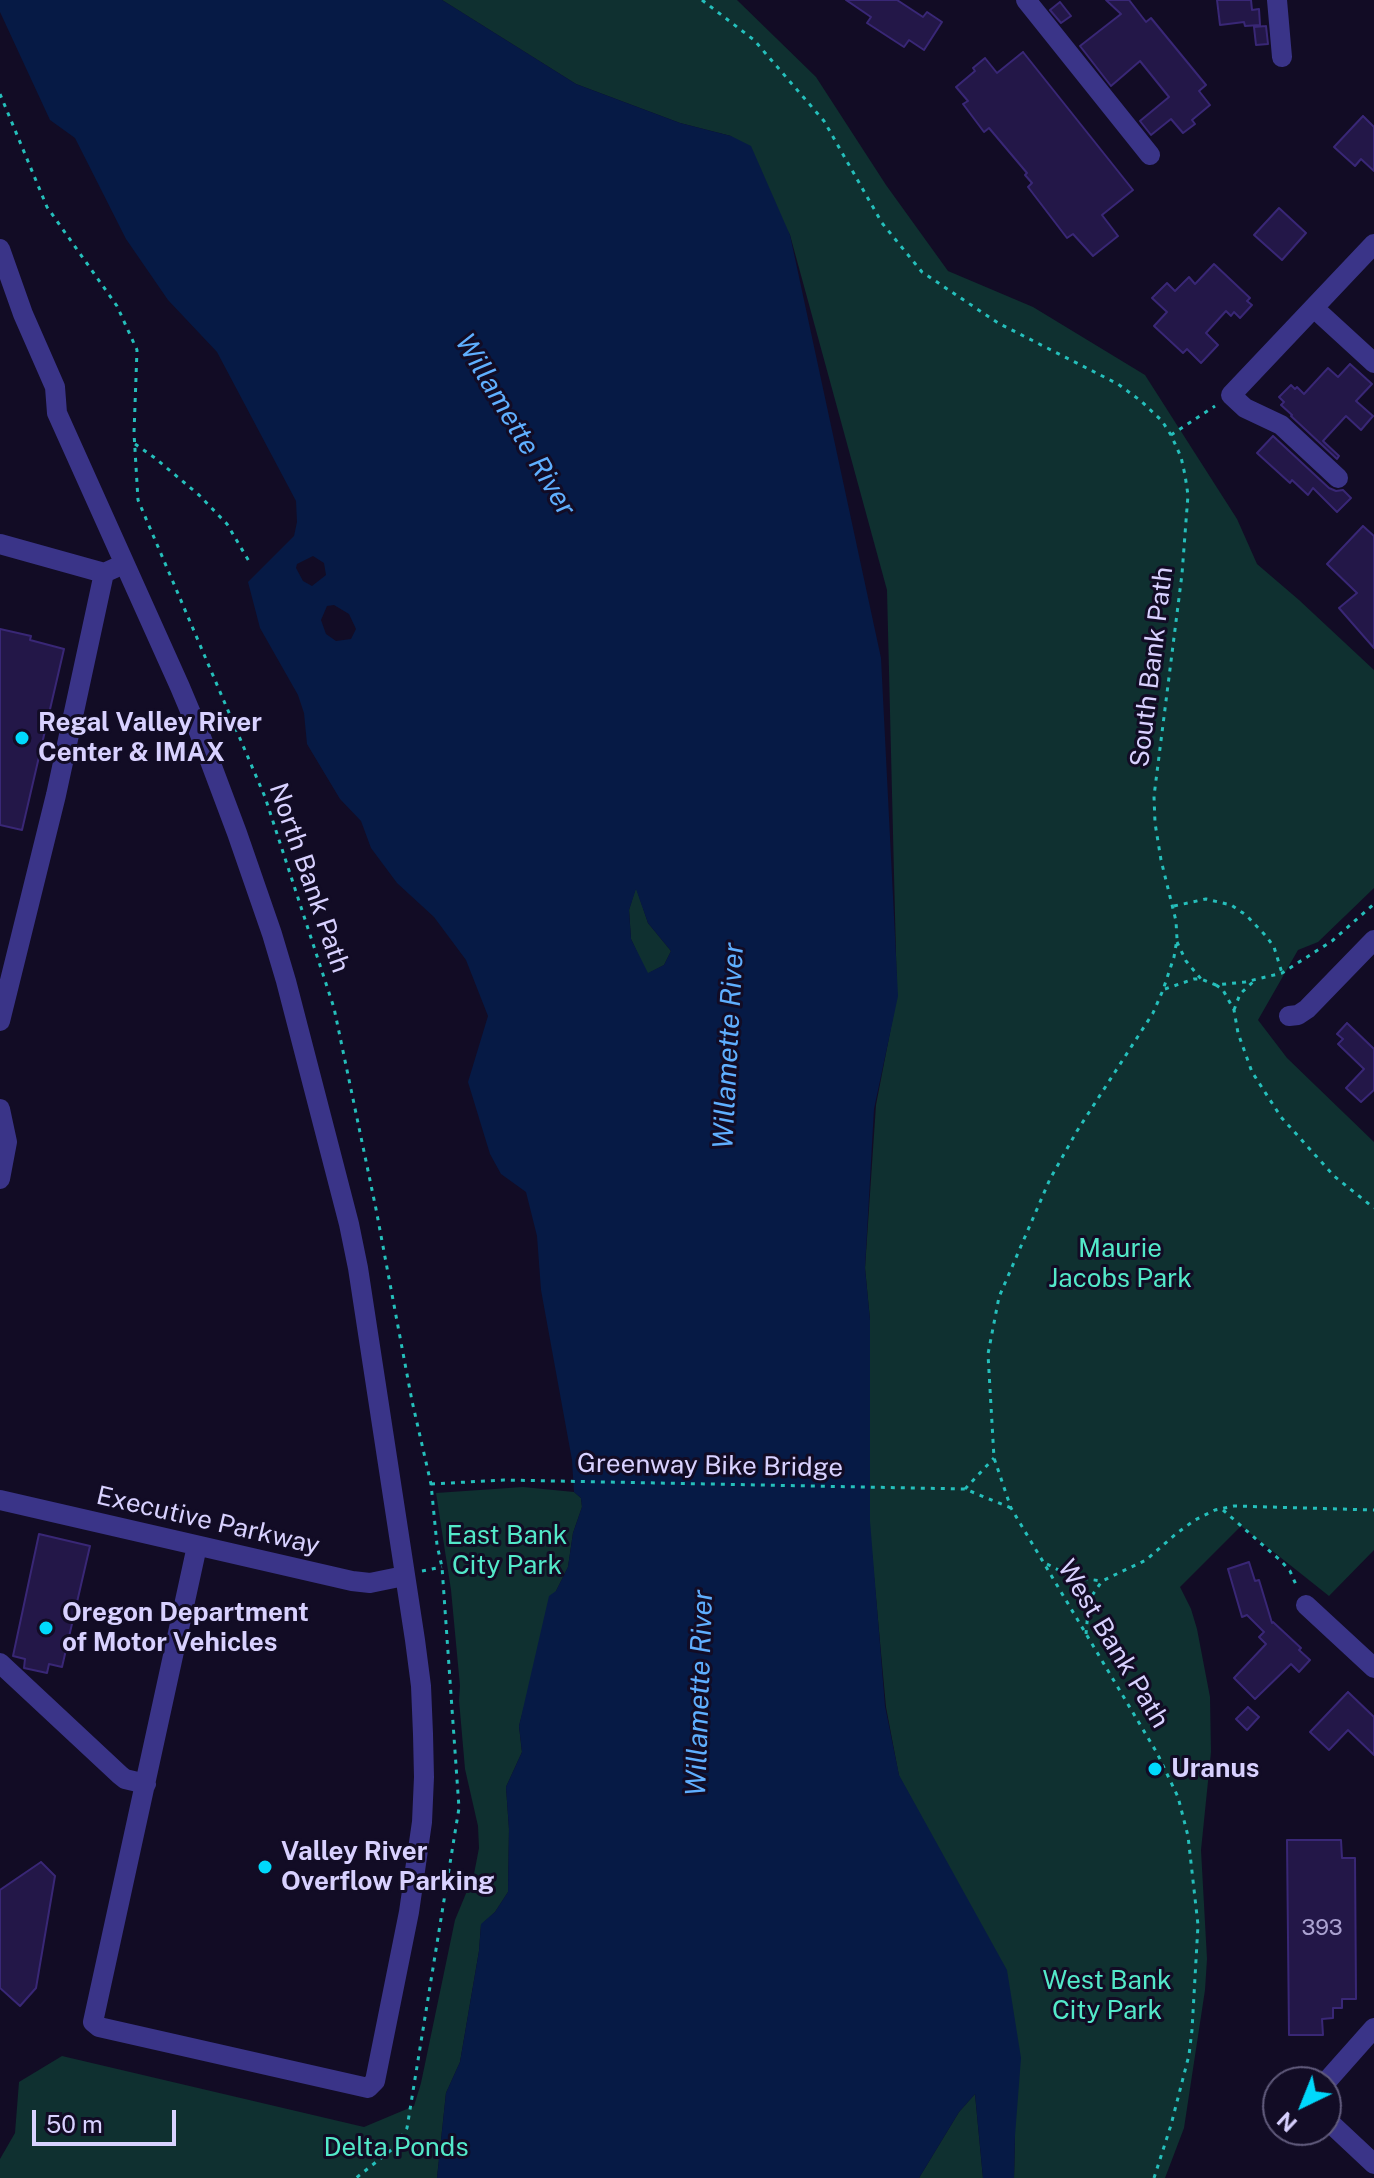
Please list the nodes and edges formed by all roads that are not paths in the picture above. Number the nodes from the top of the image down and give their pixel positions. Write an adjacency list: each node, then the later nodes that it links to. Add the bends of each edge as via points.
1 (1026, 0): 4 (street)
2 (1277, 0): 3 (street)
3 (1282, 57)
4 (1150, 155)
5 (1374, 244): 7 (street)
6 (0, 249): 11 (street, via 55,387 57,413)
7 (1314, 308): 8 (street); 9 (street, via 1231,395 1281,425)
8 (1374, 363)
9 (1338, 478)
10 (0, 544): 12 (street)
11 (123, 564): 12 (street); 21 (street, via 206,749 286,981 352,1239)
12 (104, 573): 13 (street, via 56,795)
13 (10, 938): 16 (street)
14 (1374, 940): 15 (street, via 1303,1013)
15 (1289, 1016)
16 (0, 1021)
17 (0, 1109): 18 (street, via 7,1142)
18 (0, 1179)
19 (0, 1500): 20 (street, Executive Parkway)
20 (197, 1546): 21 (street, Executive Parkway, via 361,1583); 25 (street)
21 (404, 1576): 25 (street, via 421,1686 422,1822 393,1996 371,2086 95,2024)
22 (1306, 1605): 24 (street)
23 (0, 1663): 25 (street, via 120,1775)
24 (1374, 1668)
25 (146, 1784)
26 (1374, 2028): 27 (street)
27 (1340, 2066)
28 (1342, 2134): 29 (street)
29 (1374, 2164)

